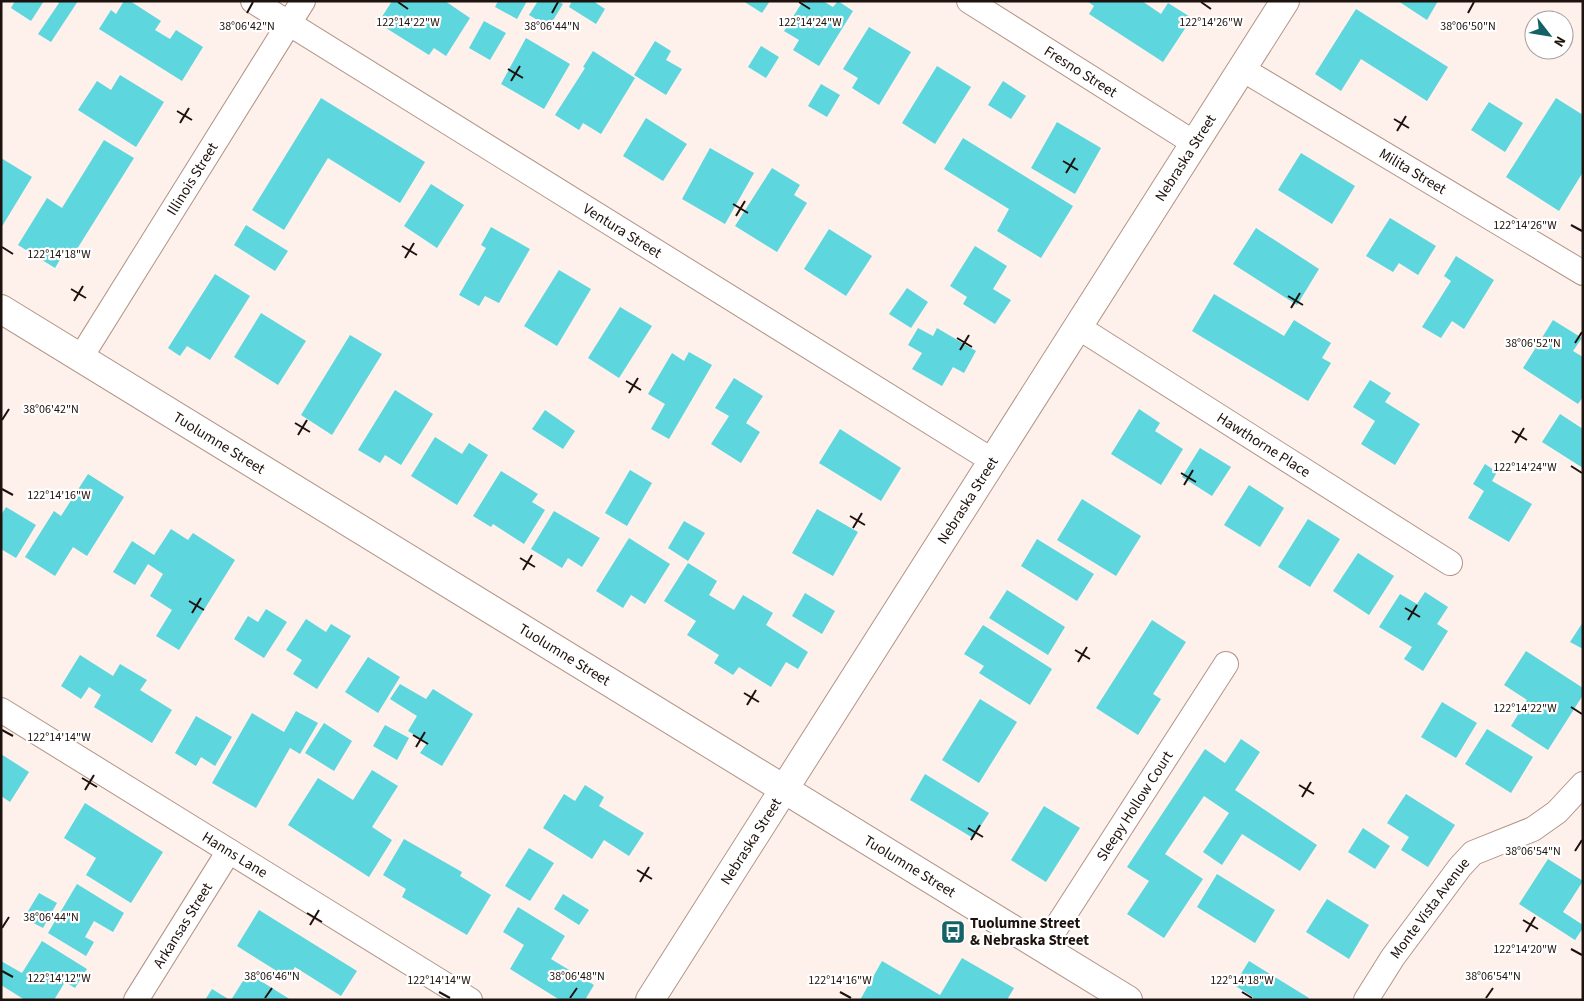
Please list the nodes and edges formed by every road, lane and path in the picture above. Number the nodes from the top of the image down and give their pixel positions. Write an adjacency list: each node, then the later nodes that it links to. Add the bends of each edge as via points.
1 (253, 1): 5 (street, Ventura Street)
2 (304, 1): 5 (street, Illinois Street)
3 (969, 1): 7 (street, Fresno Street)
4 (1285, 1): 6 (main road, Nebraska Street)
5 (289, 24): 11 (street, Illinois Street); 12 (street, Ventura Street)
6 (1242, 69): 7 (main road, Nebraska Street); 8 (street, Milita Street)
7 (1194, 143): 10 (main road, Nebraska Street)
8 (1583, 273)
9 (1, 309): 11 (main road, Tuolumne Street)
10 (1078, 327): 12 (main road, Nebraska Street); 13 (street, Hawthorne Place)
11 (81, 357): 17 (main road, Tuolumne Street)
12 (993, 461): 17 (main road, Nebraska Street)
13 (1450, 563)
14 (1226, 664): 19 (street, Sleepy Hollow Court)
15 (1, 710): 18 (street, Hanns Lane)
16 (1583, 784): 24 (street, Monte Vista Avenue, via 1558,812 1533,829 1473,853 1393,957)
17 (784, 789): 19 (main road, Tuolumne Street); 22 (main road, Nebraska Street)
18 (229, 851): 20 (street, Arkansas Street); 21 (street, Hanns Lane)
19 (1043, 948): 23 (main road, Tuolumne Street)
20 (136, 1000)
21 (470, 1000)
22 (650, 1000)
23 (1128, 1000)
24 (1366, 1000)

